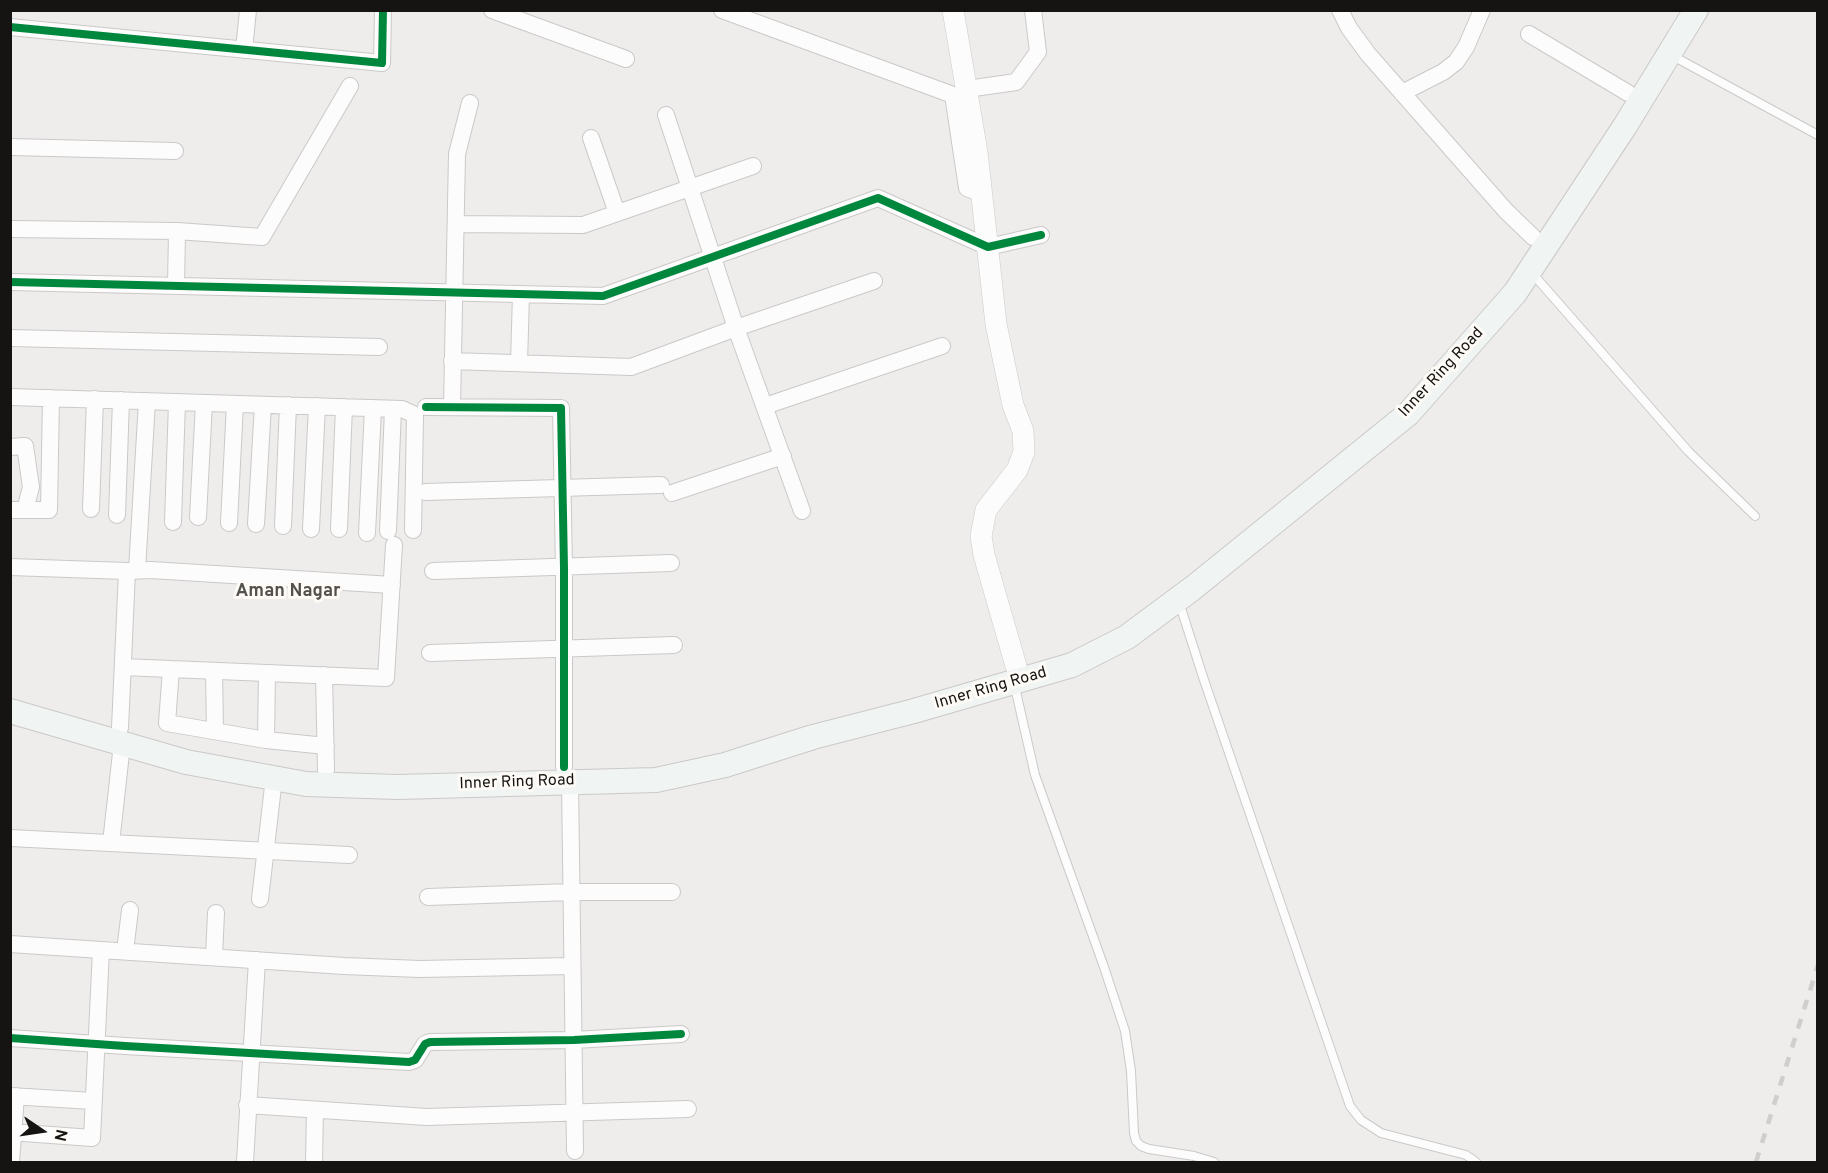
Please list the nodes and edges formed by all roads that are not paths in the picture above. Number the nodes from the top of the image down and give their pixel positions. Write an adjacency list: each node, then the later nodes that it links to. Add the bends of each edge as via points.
1 (248, 10): 13 (street)
2 (384, 10): 13 (street, via 382,63)
3 (492, 10): 15 (street)
4 (953, 10): 17 (street)
5 (1033, 10): 17 (street, via 1038,52 1016,82)
6 (1340, 10): 18 (street, via 1368,54)
7 (1482, 10): 18 (street, via 1456,62)
8 (1678, 10): 19 (main road, Inner Ring Road)
9 (1696, 10): 14 (main road, Inner Ring Road)
10 (723, 11): 28 (street, via 953,95 967,189)
11 (10, 27): 13 (street)
12 (1529, 34): 19 (street)
13 (244, 50)
14 (1669, 54): 22 (lane); 37 (main road, Inner Ring Road)
15 (626, 59)
16 (350, 86): 32 (street, via 262,237)
17 (967, 89): 28 (street)
18 (1402, 93): 34 (street)
19 (1628, 93): 34 (main road, Inner Ring Road)
20 (470, 103): 30 (street, via 457,153)
21 (666, 115): 27 (street)
22 (1818, 135)
23 (591, 138): 29 (street)
24 (10, 147): 25 (street)
25 (175, 151)
26 (753, 166): 27 (street)
27 (691, 188): 29 (street); 36 (street)
28 (982, 194): 35 (street)
29 (617, 213): 30 (street, via 583,225)
30 (456, 224): 41 (street)
31 (10, 229): 32 (street)
32 (177, 231): 40 (street)
33 (1041, 235): 35 (street)
34 (1533, 237): 98 (main road, Inner Ring Road, via 1503,284 1397,403 1120,624)
35 (988, 247): 36 (street, via 878,198); 98 (street, via 996,324 1013,405 1023,431 1024,452 1017,470 986,510 981,536)
36 (714, 255): 42 (street, via 603,296); 43 (street)
37 (1530, 270): 74 (lane, via 1688,451); 90 (main road, Inner Ring Road, via 1515,293 1408,414)
38 (874, 281): 43 (street)
39 (10, 282): 40 (street)
40 (176, 286): 41 (street)
41 (454, 293): 42 (street); 47 (street)
42 (521, 294): 48 (street)
43 (736, 328): 48 (street, via 632,367); 60 (street)
44 (10, 338): 46 (street)
45 (942, 346): 60 (street)
46 (379, 347)
47 (452, 361): 48 (street); 63 (street)
48 (519, 363)
49 (10, 397): 50 (street)
50 (51, 398): 51 (street); 71 (street, via 49,510)
51 (95, 399): 52 (street); 70 (street)
52 (122, 400): 53 (street); 73 (street)
53 (147, 401): 54 (street); 87 (street)
54 (177, 402): 55 (street); 76 (street)
55 (204, 403): 56 (street); 75 (street)
56 (235, 404): 57 (street); 77 (street)
57 (263, 405): 58 (street); 78 (street)
58 (288, 405): 59 (street); 79 (street)
59 (318, 406): 61 (street); 80 (street)
60 (765, 406): 67 (street)
61 (344, 407): 64 (street); 81 (street)
62 (426, 407): 63 (street)
63 (452, 407): 68 (street, via 561,408)
64 (373, 408): 65 (street); 83 (street)
65 (393, 409): 82 (street, via 415,415); 89 (street)
66 (10, 447): 71 (street, via 26,446 31,487)
67 (783, 456): 68 (street, via 667,489); 72 (street)
68 (563, 489): 69 (street); 86 (street)
69 (425, 492)
70 (92, 509)
71 (18, 510)
72 (802, 511)
73 (117, 515)
74 (1755, 516)
75 (198, 517)
76 (173, 522)
77 (229, 523)
78 (256, 524)
79 (283, 526)
80 (311, 529)
81 (339, 529)
82 (413, 530)
83 (367, 532)
84 (670, 563): 86 (street)
85 (10, 567): 87 (street)
86 (564, 568): 88 (street); 92 (street)
87 (132, 571): 89 (street); 94 (street)
88 (433, 571)
89 (392, 585): 99 (street, via 387,678)
90 (1178, 599): 98 (main road, Inner Ring Road, via 1127,637 1072,665); 142 (lane, via 1350,1106 1361,1120 1381,1132 1466,1155)
91 (674, 645): 92 (street)
92 (564, 648): 93 (street); 107 (street)
93 (429, 653)
94 (123, 667): 95 (street); 103 (street)
95 (171, 669): 96 (street); 102 (street, via 167,723)
96 (214, 671): 97 (street); 102 (street)
97 (267, 673): 99 (street); 104 (street)
98 (1015, 674): 107 (main road, Inner Ring Road, via 914,711 656,780); 141 (lane, via 1035,776 1125,1032 1136,1141 1149,1149)
99 (324, 675): 105 (street)
100 (10, 696): 103 (main road, Inner Ring Road)
101 (10, 711): 103 (main road, Inner Ring Road)
102 (215, 731): 104 (street)
103 (121, 736): 106 (main road, Inner Ring Road); 108 (main road, Inner Ring Road, via 186,762); 110 (street)
104 (266, 740): 105 (street)
105 (326, 746): 106 (street)
106 (326, 770): 107 (main road, Inner Ring Road)
107 (567, 774): 108 (main road, Inner Ring Road, via 398,787 306,784); 113 (street)
108 (274, 778): 111 (street)
109 (10, 838): 110 (street)
110 (111, 843): 111 (street)
111 (265, 852): 112 (street); 116 (street)
112 (349, 855)
113 (571, 892): 114 (street); 115 (street); 124 (street)
114 (672, 892)
115 (428, 897)
116 (260, 899)
117 (130, 910): 121 (street)
118 (216, 913): 122 (street)
119 (10, 944): 120 (street)
120 (101, 950): 121 (street); 128 (street)
121 (125, 951): 122 (street)
122 (214, 957): 123 (street)
123 (257, 960): 124 (street, via 420,969); 129 (street)
124 (572, 966): 127 (street)
125 (681, 1034): 127 (street)
126 (10, 1038): 128 (street)
127 (573, 1040): 129 (street, via 430,1042 409,1062); 135 (street)
128 (95, 1044): 129 (street); 131 (street)
129 (250, 1053): 132 (street)
130 (13, 1096): 131 (street); 136 (street)
131 (93, 1101): 136 (street, via 92,1138)
132 (247, 1106): 134 (street); 139 (street)
133 (688, 1109): 135 (street)
134 (315, 1110): 135 (street, via 427,1117); 140 (street)
135 (574, 1113): 137 (street)
136 (12, 1132): 138 (street)
137 (575, 1151)
138 (11, 1162)
139 (245, 1162)
140 (314, 1162)
141 (1214, 1162)
142 (1476, 1162)

